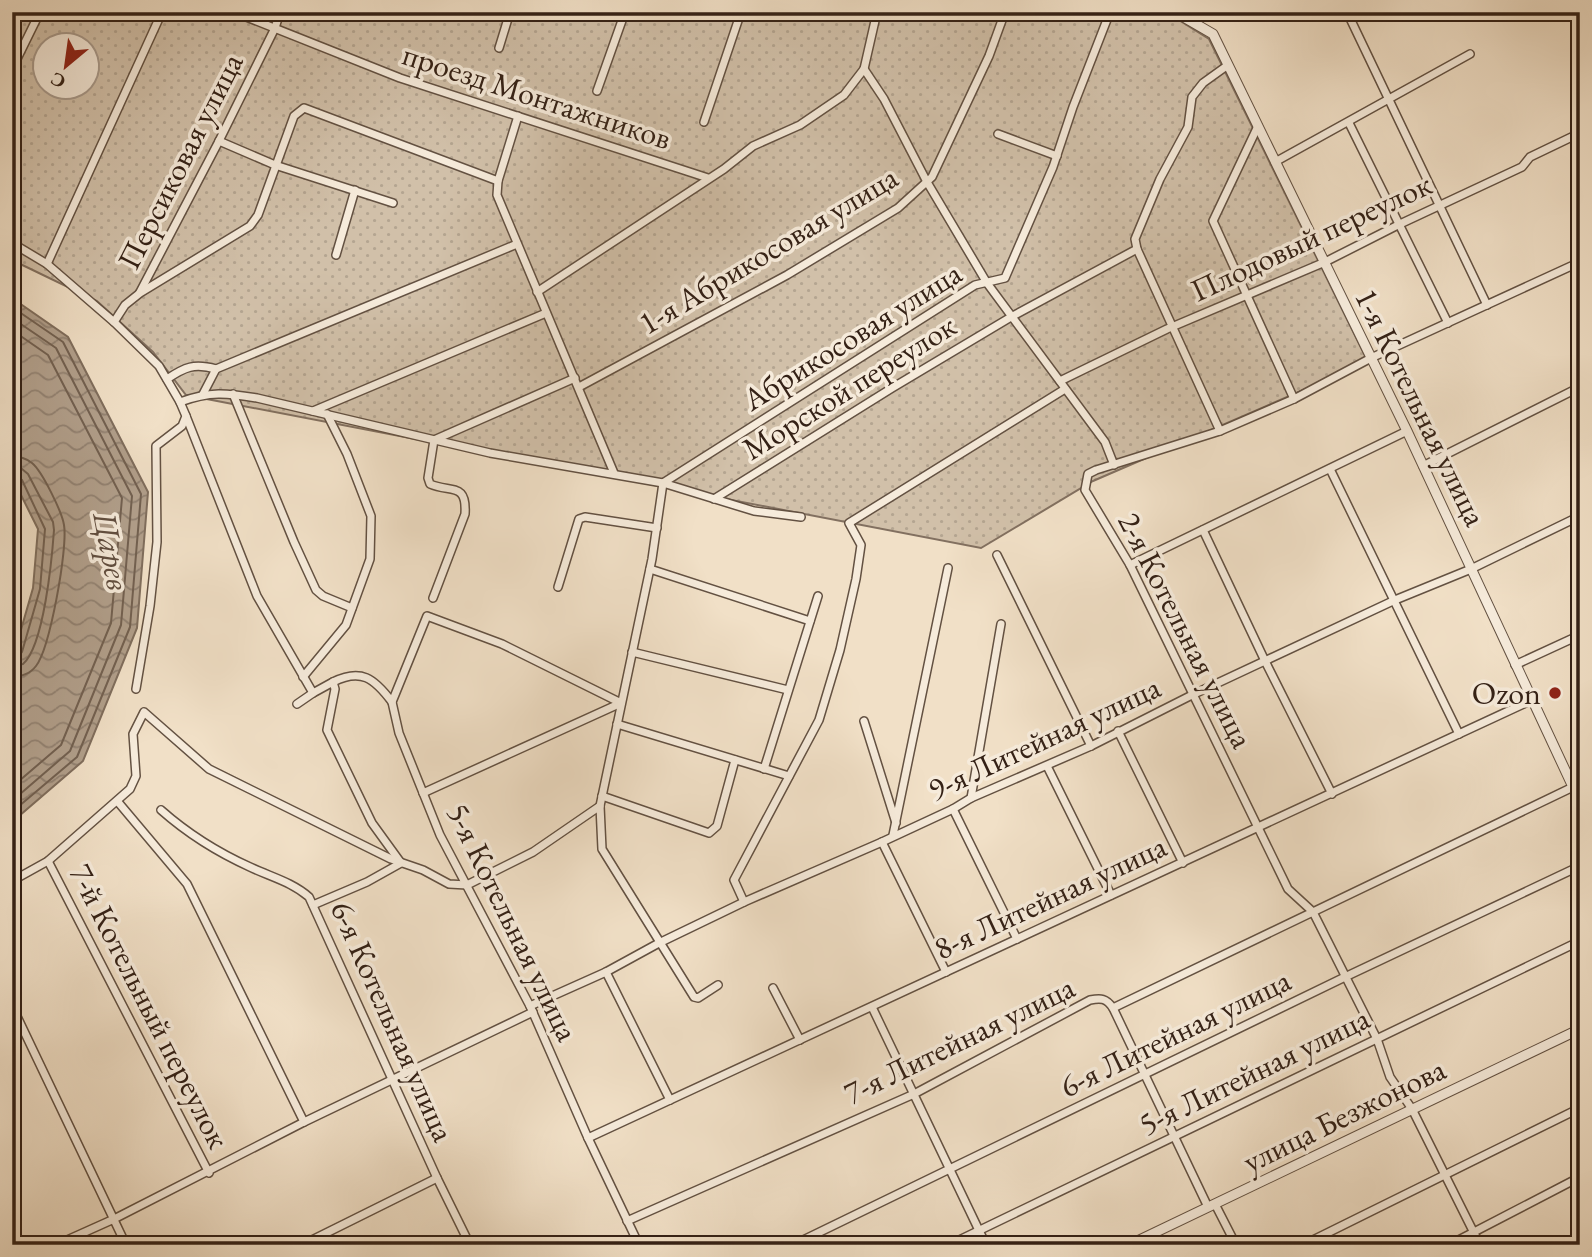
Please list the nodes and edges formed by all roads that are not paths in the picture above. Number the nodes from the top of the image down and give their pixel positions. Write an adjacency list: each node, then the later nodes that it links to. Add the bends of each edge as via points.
1 (40, 12): 18 (street)
2 (162, 12): 45 (street)
3 (234, 12): 14 (street, проезд Монтажников)
4 (280, 12): 14 (street, Персиковая улица)
5 (510, 12): 15 (street)
6 (625, 12): 20 (street)
7 (741, 12): 23 (street)
8 (877, 12): 19 (street)
9 (1005, 12): 34 (street, 1-я Абрикосовая улица, via 949,144)
10 (1093, 12): 13 (street)
11 (1175, 12): 17 (street, 1-я Котельная улица, via 1213,34)
12 (1347, 12): 21 (street)
13 (1110, 14): 29 (street, Абрикосовая улица)
14 (275, 28): 22 (street, проезд Монтажников, via 400,78); 28 (street, Персиковая улица)
15 (499, 48)
16 (1471, 54): 21 (street)
17 (1228, 65): 25 (street, 1-я Котельная улица); 41 (street, via 1192,97 1188,127 1160,178 1135,239)
18 (12, 69)
19 (864, 69): 32 (street, via 844,95 800,125 753,146); 34 (street)
20 (597, 91)
21 (1388, 101): 24 (street); 37 (street)
22 (518, 116): 32 (street, проезд Монтажников); 33 (street)
23 (705, 122)
24 (1349, 122): 30 (street); 38 (street)
25 (1258, 126): 30 (street, 1-я Котельная улица); 49 (street, via 1213,221)
26 (1580, 133): 37 (street, Плодовый переулок)
27 (998, 134): 29 (street)
28 (219, 141): 31 (street); 48 (street, Персиковая улица)
29 (1056, 156): 46 (street, Абрикосовая улица, via 1007,275)
30 (1275, 162): 43 (street, 1-я Котельная улица)
31 (275, 165): 33 (street, via 295,116 304,108); 35 (street); 48 (street, via 250,226)
32 (708, 178): 47 (street)
33 (498, 181): 40 (street, via 497,195)
34 (927, 182): 46 (street); 61 (street, 1-я Абрикосовая улица, via 898,208 787,275)
35 (355, 190): 36 (street); 42 (street)
36 (393, 203)
37 (1439, 205): 38 (street, Плодовый переулок); 50 (street)
38 (1399, 224): 43 (street, Плодовый переулок); 54 (street)
39 (12, 243): 45 (street)
40 (517, 244): 47 (street); 57 (street)
41 (1137, 249): 52 (street, Морской переулок); 55 (street)
42 (336, 255)
43 (1325, 262): 49 (street, Плодовый переулок); 56 (street, 1-я Котельная улица)
44 (1580, 262): 50 (street)
45 (47, 264): 53 (street)
46 (988, 283): 52 (street); 78 (street, Абрикосовая улица, via 975,285)
47 (537, 292): 51 (street)
48 (140, 293): 53 (street)
49 (1247, 295): 55 (street, Плодовый переулок); 66 (street)
50 (1487, 304): 54 (street)
51 (546, 313): 58 (street); 68 (street)
52 (1011, 317): 60 (street); 79 (street, Морской переулок)
53 (114, 322): 59 (street)
54 (1448, 323): 56 (street)
55 (1172, 327): 60 (street, Плодовый переулок); 71 (street)
56 (1371, 358): 66 (street); 72 (street, 1-я Котельная улица)
57 (216, 369): 59 (street, via 200,365); 64 (street)
58 (575, 378): 61 (street); 73 (street)
59 (167, 379): 67 (street)
60 (1060, 381): 63 (street)
61 (579, 387): 77 (street)
62 (1580, 387): 75 (street)
63 (1065, 389): 74 (street, via 1105,442); 119 (street, via 849,523 861,545 840,650 819,720)
64 (203, 394): 65 (street); 67 (street)
65 (233, 394): 68 (street); 93 (street, via 316,590)
66 (1294, 399): 71 (street)
67 (180, 402): 70 (street)
68 (313, 411): 69 (street)
69 (327, 414): 73 (street); 93 (street, via 372,516 370,559)
70 (186, 416): 100 (street, via 257,596); 102 (street, via 181,426 156,446 157,542)
71 (1220, 431): 74 (street)
72 (1407, 431): 75 (street, 1-я Котельная улица); 76 (street)
73 (434, 440): 77 (street); 91 (street, via 430,484 459,491 466,503)
74 (1114, 465): 85 (street, 2-я Котельная улица, via 1087,474 1085,490)
75 (1423, 466): 88 (street, 1-я Котельная улица)
76 (1329, 469): 83 (street); 92 (street)
77 (614, 473): 78 (street)
78 (663, 484): 79 (street); 82 (street)
79 (714, 499): 81 (street)
80 (1580, 516): 88 (street, 9-я Литейная улица)
81 (801, 517)
82 (657, 528): 87 (street); 89 (street, via 579,519)
83 (1203, 530): 85 (street); 98 (street)
84 (997, 555): 114 (street)
85 (1130, 565): 105 (street, 2-я Котельная улица)
86 (948, 568): 130 (street)
87 (650, 569): 94 (street); 97 (street)
88 (1471, 569): 92 (street, 9-я Литейная улица); 99 (street, 1-я Котельная улица)
89 (558, 587)
90 (818, 596): 94 (street)
91 (433, 598)
92 (1395, 600): 98 (street, 9-я Литейная улица); 113 (street)
93 (352, 608): 100 (street, via 337,639)
94 (810, 621): 103 (street)
95 (1001, 624): 124 (street)
96 (1580, 635): 99 (street)
97 (632, 652): 103 (street); 108 (street)
98 (1265, 661): 105 (street, 9-я Литейная улица); 122 (street)
99 (1516, 665): 106 (street, 1-я Котельная улица)
100 (303, 677): 104 (street)
101 (332, 682): 104 (street); 107 (street, via 351,674 362,676 379,685); 135 (street, via 335,689 327,730 372,824)
102 (136, 690)
103 (788, 690): 117 (street)
104 (313, 693): 109 (street)
105 (1192, 695): 112 (street, 9-я Литейная улица); 131 (street, 2-я Котельная улица)
106 (1532, 701): 113 (street, 8-я Литейная улица); 120 (street, 1-я Котельная улица)
107 (392, 702): 108 (street, via 427,616 502,644); 121 (street, 5-я Котельная улица)
108 (621, 702): 111 (street); 121 (street)
109 (298, 704)
110 (864, 722): 130 (street)
111 (617, 724): 115 (street); 123 (street)
112 (1118, 731): 114 (street, 9-я Литейная улица); 136 (street)
113 (1460, 734): 122 (street, 8-я Литейная улица)
114 (1091, 746): 116 (street, 9-я Литейная улица)
115 (736, 760): 117 (street); 123 (street, via 717,826 709,833)
116 (1047, 766): 124 (street, 9-я Литейная улица); 140 (street)
117 (764, 769): 119 (street)
118 (1580, 773): 120 (street, 7-я Литейная улица)
119 (789, 776): 141 (street, via 734,880)
120 (1571, 783): 126 (street, 1-я Котельная улица); 143 (street, 7-я Литейная улица)
121 (423, 793): 139 (street, 5-я Котельная улица)
122 (1332, 794): 131 (street, 8-я Литейная улица)
123 (602, 796): 127 (street)
124 (971, 798): 128 (street, 9-я Литейная улица)
125 (118, 802): 134 (street); 135 (street, via 136,776 133,734 144,712 209,769); 165 (street, via 187,884)
126 (1580, 802)
127 (600, 806): 139 (street, via 533,852); 146 (street, via 602,849)
128 (953, 809): 132 (street, 9-я Литейная улица); 144 (street)
129 (162, 810): 142 (street, 6-я Котельная улица, via 236,860 296,886)
130 (896, 824): 132 (street)
131 (1257, 828): 136 (street, 8-я Литейная улица); 143 (street, 2-я Котельная улица, via 1288,889)
132 (893, 835): 133 (street, 9-я Литейная улица)
133 (882, 842): 141 (street, 9-я Литейная улица); 148 (street)
134 (48, 861): 138 (street); 169 (street, 7-й Котельный переулок)
135 (401, 863): 139 (street, via 449,884); 142 (street)
136 (1183, 863): 140 (street, 8-я Литейная улица)
137 (1580, 866): 149 (street, 6-я Литейная улица)
138 (12, 881)
139 (467, 885): 155 (street, 5-я Котельная улица)
140 (1111, 895): 144 (street, 8-я Литейная улица)
141 (744, 902): 146 (street, 9-я Литейная улица)
142 (313, 905): 160 (street, 6-я Котельная улица)
143 (1313, 912): 149 (street, 2-я Котельная улица); 154 (street, 7-я Литейная улица)
144 (1017, 939): 148 (street, 8-я Литейная улица)
145 (1580, 941): 157 (street, 5-я Литейная улица)
146 (659, 943): 147 (street, 9-я Литейная улица); 150 (street, via 694,997)
147 (606, 972): 155 (street, 9-я Литейная улица); 162 (street)
148 (946, 972): 153 (street, 8-я Литейная улица)
149 (1345, 977): 157 (street, 2-я Котельная улица); 159 (street, 6-я Литейная улица)
150 (718, 985)
151 (773, 988): 158 (street)
152 (12, 1006): 174 (street)
153 (872, 1007): 158 (street, 8-я Литейная улица); 161 (street)
154 (1113, 1008): 159 (street); 161 (street, 7-я Литейная улица, via 1107,1000 1090,1000)
155 (532, 1009): 160 (street, 9-я Литейная улица); 167 (street, 5-я Котельная улица)
156 (1580, 1029): 164 (street, улица Безжонова)
157 (1377, 1039): 164 (street, 2-я Котельная улица, via 1390,1077); 166 (street, 5-я Литейная улица)
158 (800, 1040): 162 (street, 8-я Литейная улица)
159 (1145, 1076): 166 (street); 168 (street, 6-я Литейная улица)
160 (393, 1080): 165 (street, 9-я Литейная улица); 172 (street, 6-я Котельная улица)
161 (915, 1094): 168 (street); 175 (street, 7-я Литейная улица)
162 (670, 1100): 167 (street, 8-я Литейная улица)
163 (1580, 1108): 170 (street)
164 (1412, 1109): 170 (street, 2-я Котельная улица); 173 (street, улица Безжонова)
165 (304, 1122): 169 (street, 9-я Литейная улица)
166 (1174, 1137): 173 (street); 176 (street, 5-я Литейная улица)
167 (588, 1138): 175 (street, 5-я Котельная улица)
168 (950, 1169): 176 (street); 183 (street, 6-я Литейная улица)
169 (209, 1172): 174 (street, 9-я Литейная улица)
170 (1445, 1175): 177 (street, 2-я Котельная улица); 188 (street)
171 (1580, 1177): 177 (street)
172 (437, 1178): 180 (street); 181 (street, 6-я Котельная улица)
173 (1211, 1205): 186 (street, улица Безжонова); 187 (street)
174 (114, 1219): 178 (street, 9-я Литейная улица); 179 (street)
175 (627, 1221): 182 (street, 5-я Котельная улица)
176 (979, 1230): 184 (street, 5-я Литейная улица); 185 (street)
177 (1474, 1232): 189 (street); 190 (street, 2-я Котельная улица)
178 (57, 1245)
179 (126, 1245)
180 (302, 1245)
181 (471, 1245)
182 (639, 1245)
183 (793, 1245)
184 (950, 1245)
185 (986, 1245)
186 (1129, 1245)
187 (1236, 1245)
188 (1303, 1245)
189 (1449, 1245)
190 (1480, 1245)

